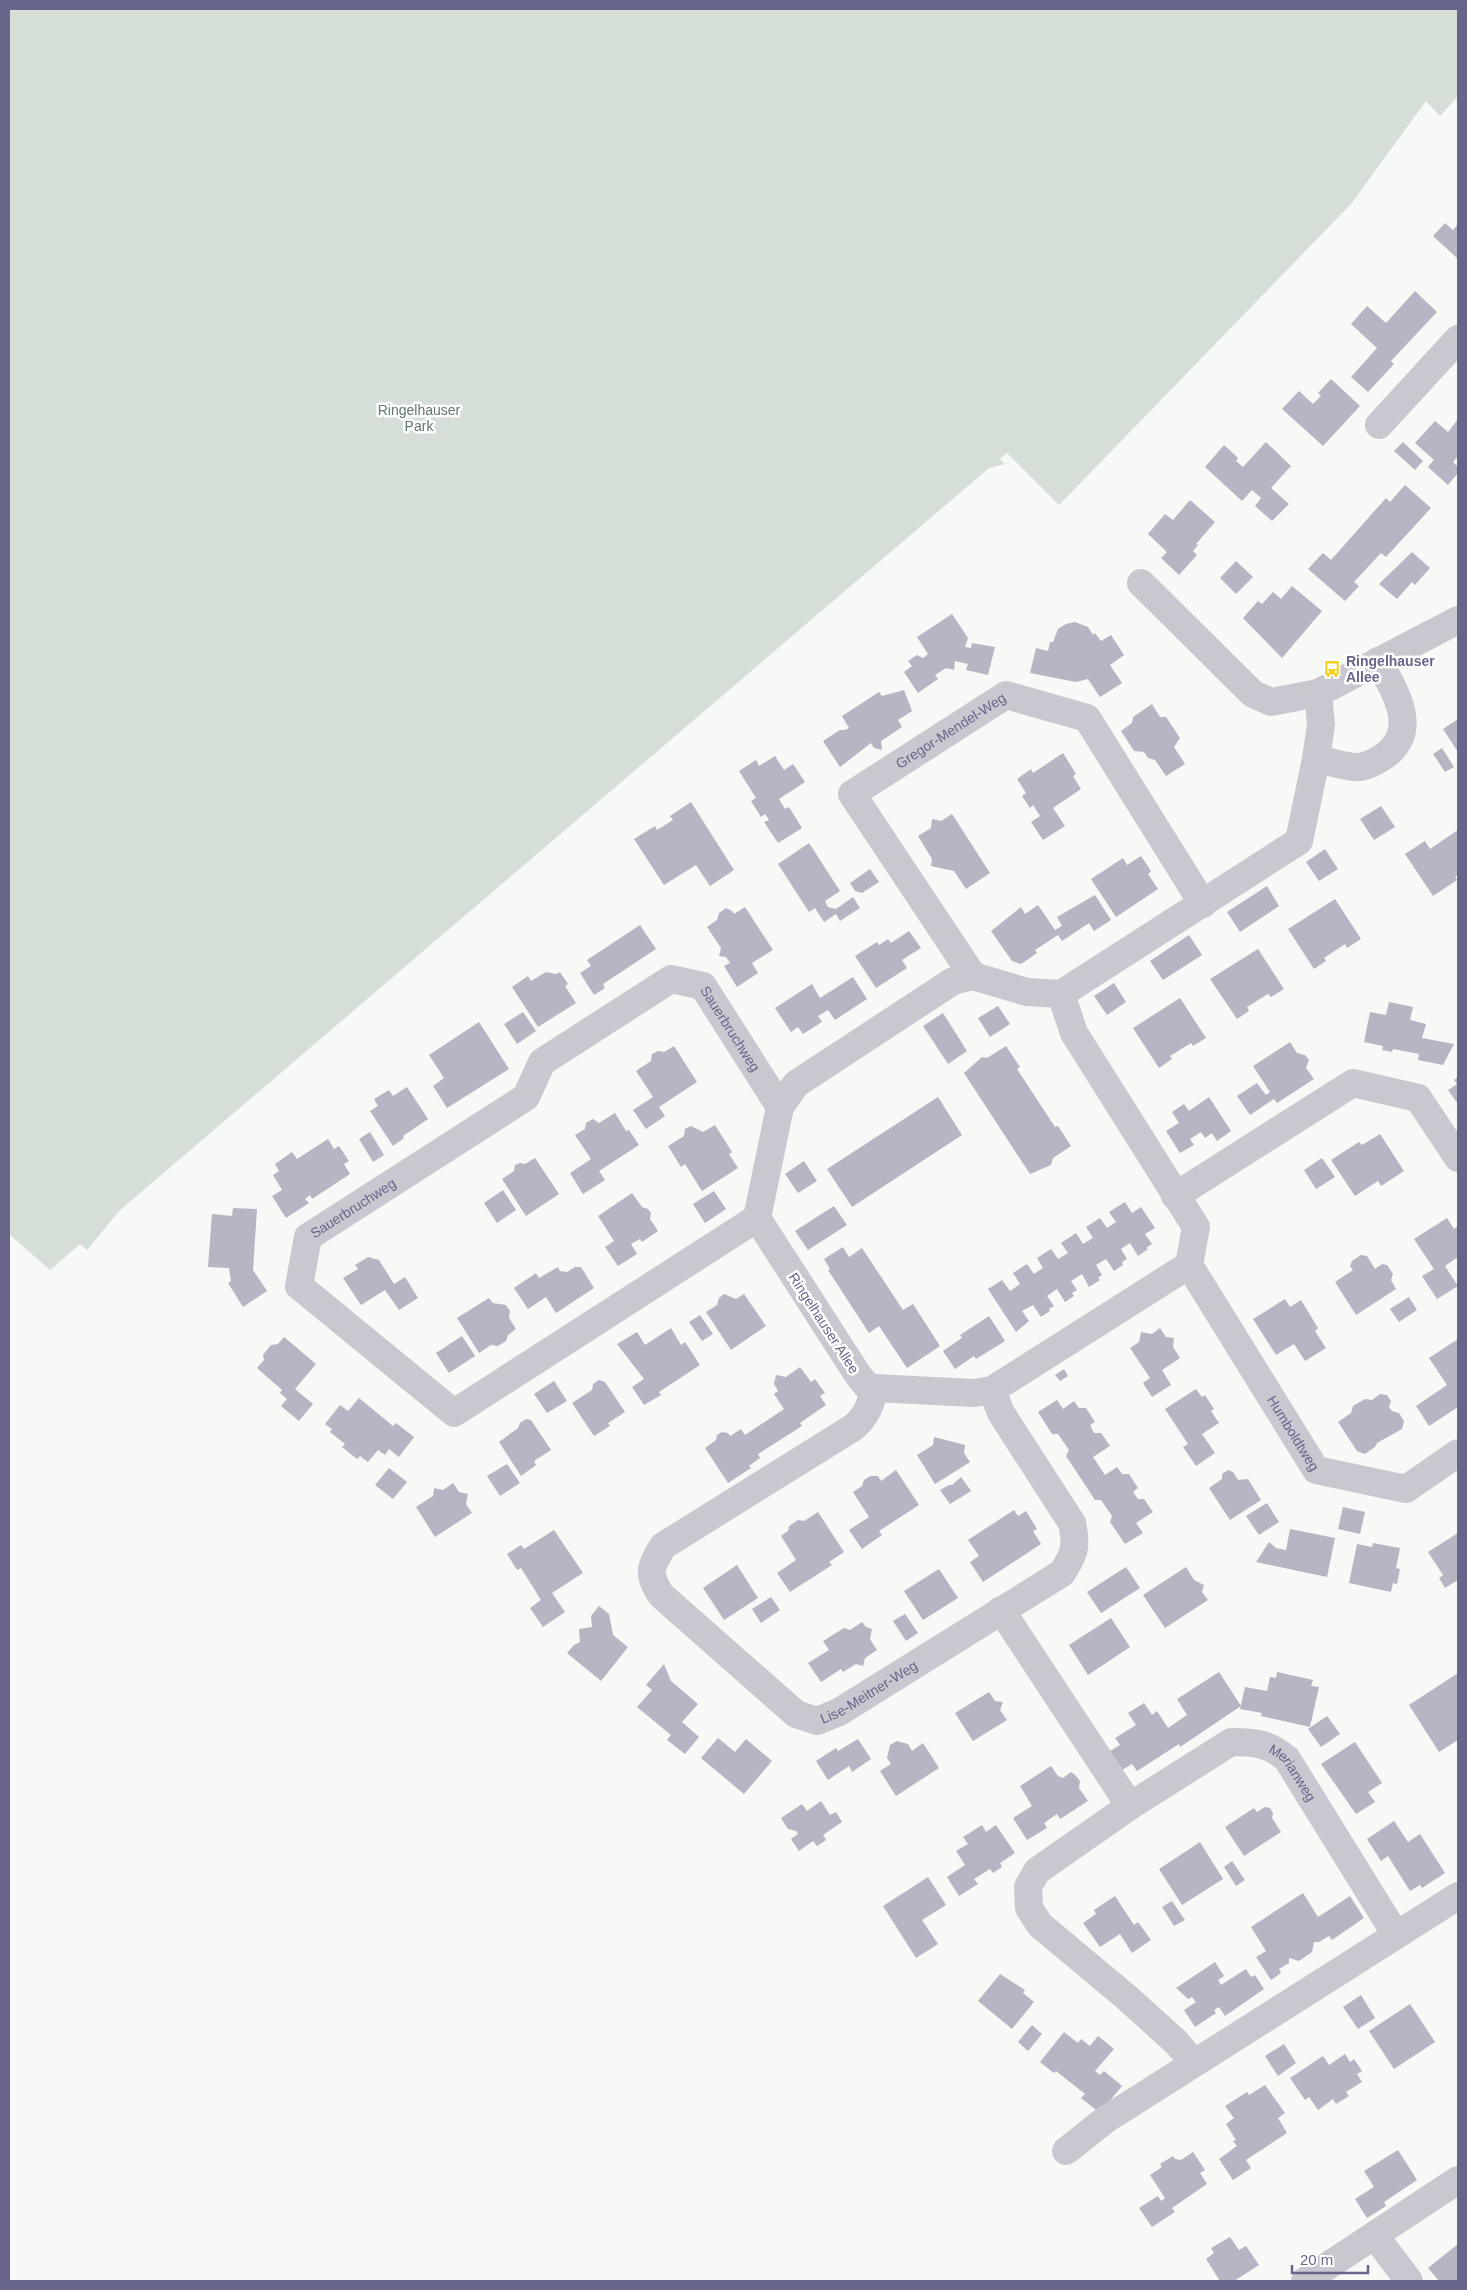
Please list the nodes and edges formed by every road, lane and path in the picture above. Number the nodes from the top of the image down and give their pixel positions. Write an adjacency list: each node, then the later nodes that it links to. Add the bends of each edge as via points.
1 (1458, 339): 2 (street)
2 (1379, 425)
3 (1141, 583): 6 (street, via 1253,694 1271,702)
4 (1458, 620): 5 (street)
5 (1378, 661): 6 (street); 7 (street, via 1399,698 1404,726 1394,749 1374,763 1356,768)
6 (1318, 693): 7 (street, via 1321,725)
7 (1316, 759): 8 (street, via 1299,841)
8 (1203, 904): 9 (street, Gregor-Mendel-Weg, via 1087,718 1006,695 852,794); 10 (street)
9 (974, 976): 10 (street, via 1027,992); 11 (street, via 953,981 796,1084)
10 (1061, 994): 13 (street, via 1074,1033)
11 (780, 1107): 14 (street); 14 (street, Sauerbruchweg, via 703,986 671,979 542,1062 526,1097 308,1238 299,1286 454,1413)
12 (1458, 1158): 13 (street, via 1418,1098 1353,1083)
13 (1175, 1196): 15 (street, via 1196,1227)
14 (757, 1218): 16 (street, Ringelhauser Allee, via 858,1375 866,1385)
15 (1189, 1265): 17 (street); 18 (street, Humboldtweg, via 1316,1470 1406,1489)
16 (874, 1388): 17 (street, via 974,1393); 19 (street, Lise-Meitner-Weg, via 865,1417 854,1426 663,1546 651,1567 652,1581 661,1595 796,1714 817,1721 839,1712)
17 (992, 1390): 19 (street, Lise-Meitner-Weg, via 1001,1413 1072,1523 1076,1543 1072,1558 1062,1573)
18 (1458, 1454)
19 (1002, 1610): 20 (street)
20 (1130, 1806): 22 (street, Merianweg, via 1231,1742 1273,1747 1286,1759); 23 (street, Merianweg, via 1037,1871 1028,1887 1029,1908 1040,1925 1125,1996 1176,2042)
21 (1458, 1896): 22 (street)
22 (1396, 1935): 23 (street)
23 (1194, 2063): 24 (street, via 1105,2120)
24 (1066, 2151)
25 (1458, 2180): 26 (street)
26 (1374, 2236): 27 (street); 28 (street)
27 (1305, 2281)
28 (1408, 2281)

